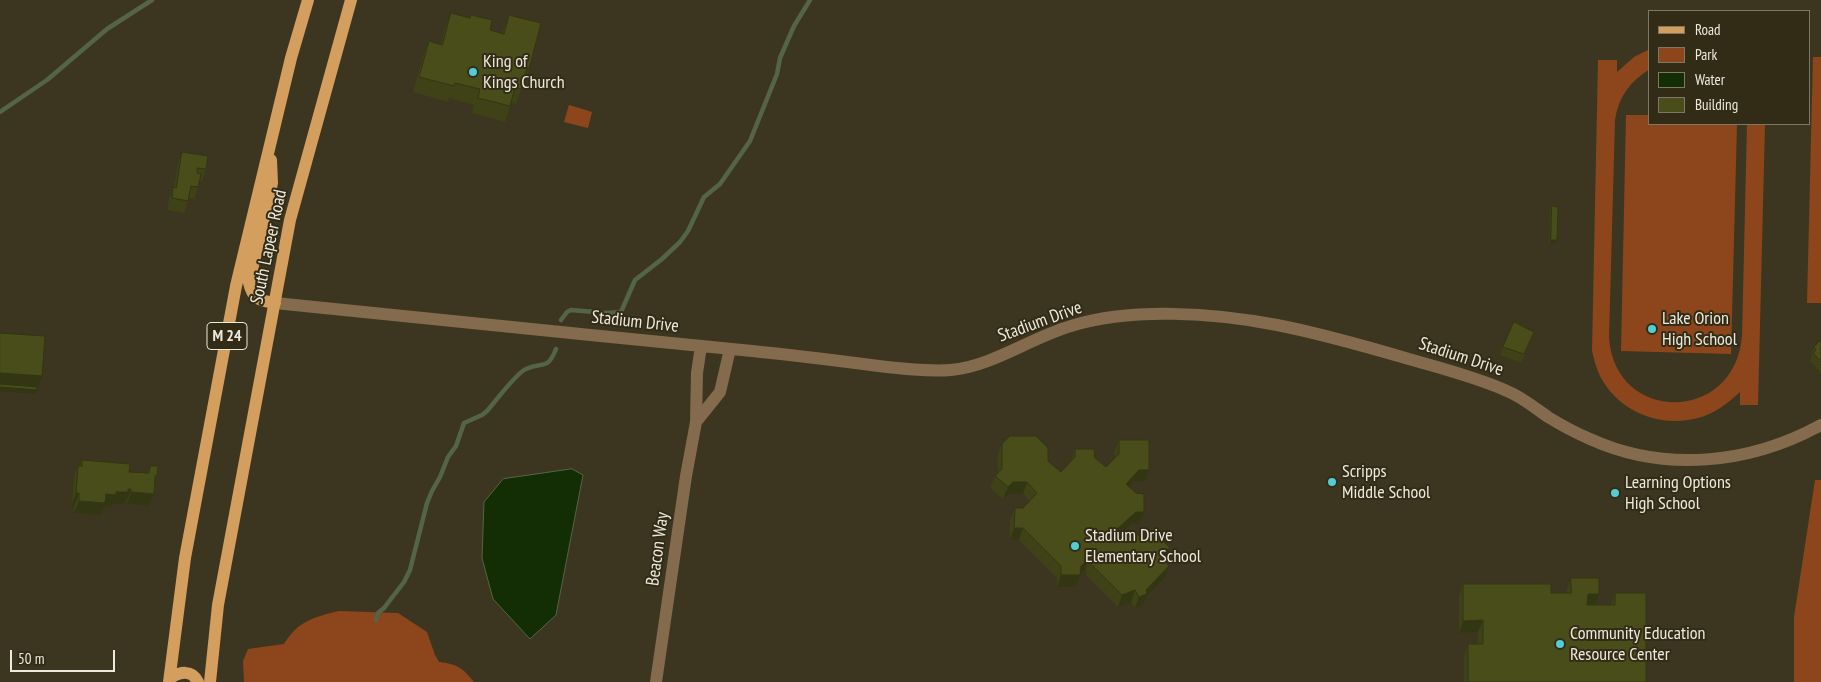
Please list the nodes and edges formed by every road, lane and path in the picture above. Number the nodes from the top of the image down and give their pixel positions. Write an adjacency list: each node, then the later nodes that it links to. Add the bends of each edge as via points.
1 (308, 0): 3 (main road, South Lapeer Road / M 24)
2 (351, 0): 4 (main road, South Lapeer Road / M 24, via 290,220)
3 (271, 142): 4 (main road, via 272,183 249,283 258,300); 9 (main road, South Lapeer Road / M 24, via 236,286 192,520)
4 (275, 303): 5 (street, Stadium Drive); 11 (main road, South Lapeer Road / M 24, via 218,605)
5 (701, 346): 6 (street, Stadium Drive); 7 (street, Beacon Way)
6 (730, 349): 7 (street, Beacon Way, via 720,392); 8 (street, Stadium Drive, via 903,368 952,370 986,361 1071,325 1110,317 1208,315 1278,325 1477,379 1514,394 1552,420 1593,440 1650,457 1717,460 1754,453)
7 (696, 422): 12 (street, Beacon Way)
8 (1821, 425)
9 (170, 680): 10 (main road, via 180,672 194,676)
10 (198, 682)
11 (210, 682)
12 (656, 682)

